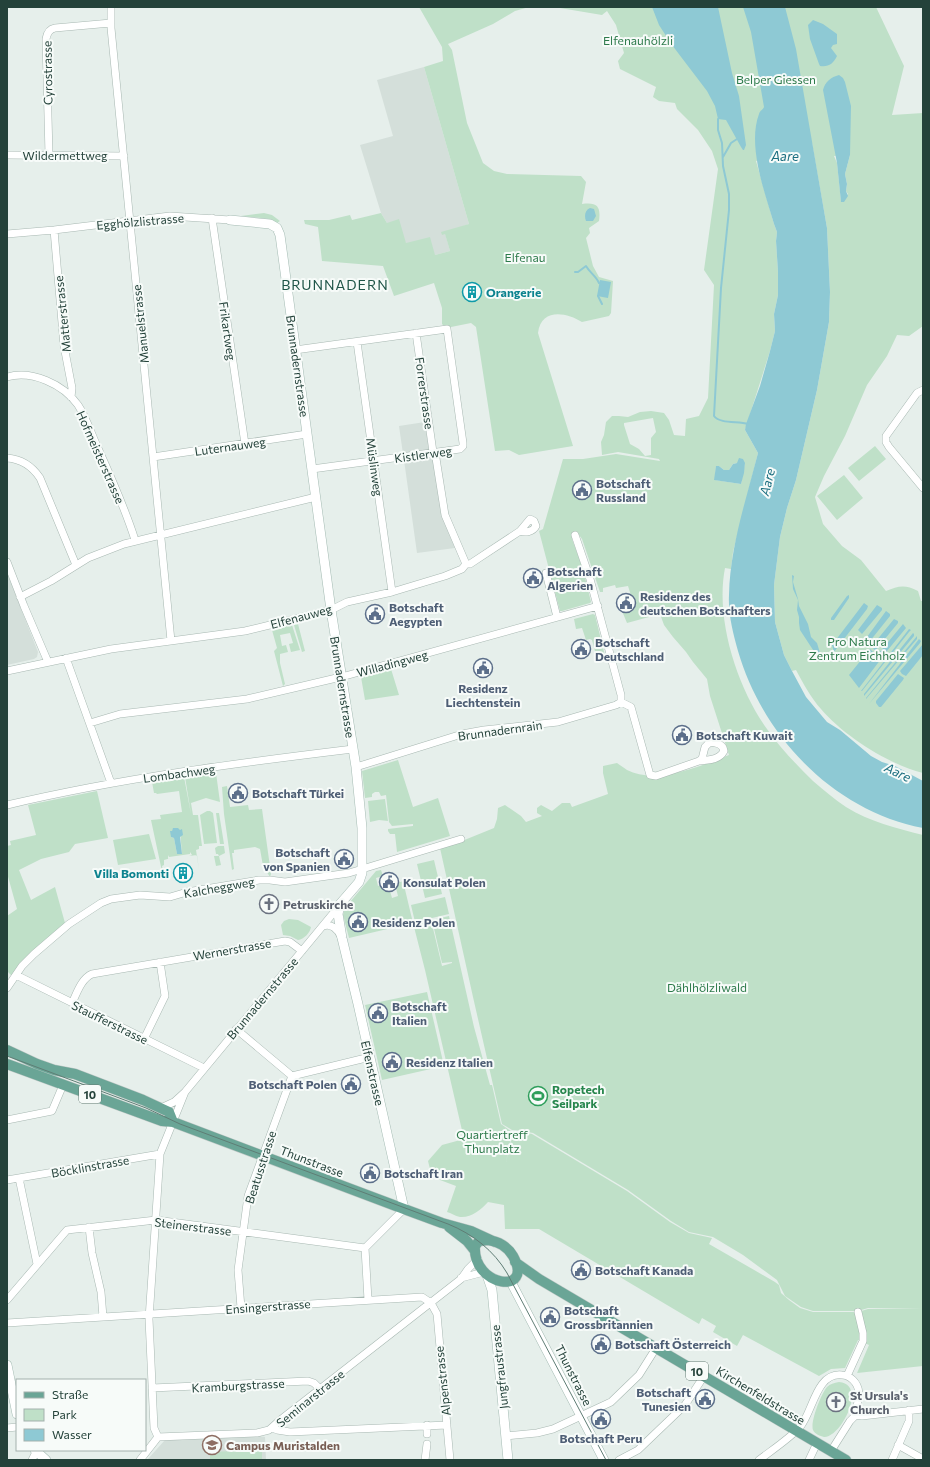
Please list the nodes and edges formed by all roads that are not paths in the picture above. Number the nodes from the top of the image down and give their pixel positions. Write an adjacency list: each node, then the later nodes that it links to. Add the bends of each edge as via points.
1 (111, 7): 2 (street, Manuelstrasse)
2 (111, 22): 4 (street, Cyrostrasse, via 55,28 46,34); 5 (street, Manuelstrasse)
3 (7, 155): 4 (street, Wildermettweg)
4 (49, 155): 5 (street, Wildermettweg)
5 (124, 156): 8 (street, Manuelstrasse)
6 (212, 218): 7 (street, Egghölzlistrasse); 8 (street, Egghölzlistrasse, via 170,216); 19 (street, Frikartweg)
7 (230, 220): 9 (street, Egghölzlistrasse)
8 (130, 221): 10 (street, Egghölzlistrasse); 21 (street, Manuelstrasse)
9 (273, 225): 14 (street, Brunnadernstrasse, via 280,235)
10 (54, 230): 11 (street, Egghölzlistrasse); 17 (street, Matterstrasse)
11 (7, 234)
12 (416, 333): 13 (street); 20 (street, Forrerstrasse); 20 (street, Kistlerweg, via 447,329 464,444 460,449)
13 (357, 342): 14 (street); 23 (street, Müslinweg)
14 (296, 350): 18 (street, Brunnadernstrasse)
15 (7, 377): 17 (street, Hofmeisterstrasse, via 38,378)
16 (923, 390): 25 (street, via 917,393 886,436 886,442)
17 (71, 397): 30 (street, Hofmeisterstrasse, via 86,422 122,503)
18 (307, 434): 19 (street, Luternauweg); 24 (street, Brunnadernstrasse)
19 (245, 444): 21 (street, Luternauweg)
20 (434, 452): 23 (street, Kistlerweg); 32 (street, Forrerstrasse, via 445,515)
21 (153, 457): 28 (street, Manuelstrasse)
22 (7, 458): 33 (street, via 26,464 40,478)
23 (374, 460): 24 (street, Kistlerweg); 35 (street, Müslinweg)
24 (312, 469): 26 (street, Brunnadernstrasse)
25 (923, 488)
26 (316, 497): 28 (street); 38 (street, Brunnadernstrasse)
27 (520, 531): 32 (street, Elfenauweg, via 470,564)
28 (160, 536): 30 (street); 40 (street, Manuelstrasse)
29 (575, 536): 37 (street)
30 (135, 540): 33 (street, via 104,551)
31 (7, 562): 36 (street)
32 (466, 564): 35 (street, Elfenauweg, via 462,569 445,576)
33 (76, 566): 36 (street)
34 (546, 573): 39 (street)
35 (392, 592): 38 (street, Elfenauweg, via 347,602)
36 (20, 597): 42 (street)
37 (598, 606): 39 (street, Willadingweg); 45 (street)
38 (331, 610): 40 (street, Elfenauweg, via 236,633); 44 (street, Brunnadernstrasse)
39 (558, 617): 44 (street, Willadingweg)
40 (171, 641): 41 (street, Elfenauweg)
41 (66, 658): 42 (street, Elfenauweg); 46 (street)
42 (48, 662): 43 (street, Elfenauweg)
43 (7, 671)
44 (341, 677): 46 (street, Willadingweg, via 244,700 120,714); 47 (street, Brunnadernstrasse)
45 (621, 702): 48 (street, via 631,707 650,775 656,776); 49 (street, Brunnadernrain, via 558,722 462,734)
46 (90, 723): 50 (street)
47 (353, 749): 49 (street, Brunnadernstrasse); 50 (street, Lombachweg)
48 (699, 761)
49 (356, 767): 53 (street, Brunnadernstrasse)
50 (110, 783): 51 (street, Lombachweg)
51 (7, 805)
52 (461, 839): 53 (street, Kalcheggweg)
53 (363, 869): 54 (street, Brunnadernstrasse, via 359,882); 59 (street, Kalcheggweg, via 284,882 269,880 192,891 170,897 140,895 101,903 69,924 22,966)
54 (340, 904): 55 (street, Brunnadernstrasse); 56 (street, Elfenstrasse, via 338,914)
55 (323, 926): 56 (street, via 338,930); 57 (street, Brunnadernstrasse)
56 (342, 938): 65 (street, Elfenstrasse)
57 (302, 951): 58 (street, Wernerstrasse, via 285,941); 62 (street, Brunnadernstrasse)
58 (160, 962): 61 (street, Wernerstrasse, via 90,974 82,983); 63 (street, via 164,996)
59 (16, 975): 60 (street, Kalcheggweg); 61 (street, Staufferstrasse)
60 (7, 988)
61 (72, 1003): 63 (street, Staufferstrasse)
62 (236, 1029): 67 (street, Brunnadernstrasse); 68 (street)
63 (144, 1039): 67 (street, Staufferstrasse)
64 (7, 1050): 71 (main road, Thunstrasse / 10, via 37,1064 75,1074)
65 (370, 1057): 68 (street); 78 (street, Elfenstrasse)
66 (7, 1064): 69 (main road, Thunstrasse / 10)
67 (204, 1068): 70 (street, Brunnadernstrasse)
68 (292, 1076): 75 (street, Beatusstrasse)
69 (63, 1084): 72 (street, via 52,1111); 73 (main road, Thunstrasse / 10, via 162,1121)
70 (185, 1092): 71 (street, Brunnadernstrasse, via 174,1102); 73 (street, Brunnadernstrasse)
71 (161, 1108): 73 (main road, Thunstrasse / 10, via 169,1112)
72 (7, 1120)
73 (173, 1122): 74 (street, Brunnadernstrasse); 75 (main road, Thunstrasse / 10)
74 (160, 1154): 76 (street, Böcklinstrasse); 79 (street, Brunnadernstrasse)
75 (263, 1156): 78 (main road, Thunstrasse / 10); 82 (street, Beatusstrasse, via 248,1196)
76 (19, 1178): 77 (street, Böcklinstrasse); 87 (street)
77 (7, 1180)
78 (404, 1209): 80 (main road, Thunstrasse / 10); 84 (street)
79 (156, 1220): 81 (street, Steinerstrasse); 82 (street, Steinerstrasse); 97 (street, Brunnadernstrasse)
80 (442, 1223): 83 (main road, Thunstrasse / 10, via 471,1231); 85 (main road, Thunstrasse / 10, via 467,1241)
81 (90, 1227): 87 (street, Steinerstrasse, via 65,1231); 98 (street)
82 (244, 1232): 84 (street, Steinerstrasse); 95 (street, Beatusstrasse, via 238,1270)
83 (496, 1242): 85 (main road, via 479,1241 476,1246); 86 (main road, via 510,1252)
84 (364, 1248): 93 (street)
85 (477, 1255): 88 (main road); 89 (street, Seminarstrasse)
86 (515, 1262): 90 (main road); 91 (main road, Kirchenfeldstrasse / 10)
87 (37, 1264): 92 (street, Steinerstrasse)
88 (486, 1273): 89 (street, Seminarstrasse); 90 (main road, via 504,1283); 116 (street, Jungfraustrasse, via 492,1290)
89 (461, 1278): 94 (street, Seminarstrasse)
90 (514, 1278): 91 (main road, Kirchenfeldstrasse / 10); 109 (street, Thunstrasse)
91 (539, 1279): 100 (main road, Kirchenfeldstrasse / 10)
92 (7, 1300)
93 (368, 1300): 94 (street, Ensingerstrasse, via 420,1297); 95 (street, Ensingerstrasse)
94 (431, 1303): 105 (street, Seminarstrasse); 111 (street, Alpenstrasse, via 436,1314)
95 (241, 1308): 97 (street, Ensingerstrasse)
96 (858, 1312): 103 (street, via 863,1341)
97 (149, 1314): 98 (street, Ensingerstrasse); 104 (street, Brunnadernstrasse)
98 (103, 1316): 99 (street, Ensingerstrasse)
99 (7, 1323)
100 (656, 1348): 102 (main road, Kirchenfeldstrasse / 10); 109 (street, via 639,1375 614,1400)
101 (7, 1365): 106 (street)
102 (704, 1376): 114 (main road, Kirchenfeldstrasse / 10); 130 (street, via 685,1405 638,1450)
103 (847, 1376): 110 (street, via 855,1382 859,1391); 114 (street, via 835,1375 822,1383 804,1421)
104 (152, 1388): 105 (street, Kramburgstrasse, via 308,1381); 117 (street, Brunnadernstrasse, via 154,1428)
105 (321, 1390): 113 (street, Seminarstrasse)
106 (16, 1409)
107 (923, 1409): 108 (street)
108 (909, 1410): 110 (street); 120 (street, via 908,1421)
109 (581, 1416): 116 (street, via 539,1433); 129 (street, Thunstrasse)
110 (854, 1417): 121 (street)
111 (446, 1425): 112 (street); 127 (street, Alpenstrasse)
112 (427, 1426): 113 (street, via 290,1432); 115 (street)
113 (273, 1428): 117 (street, Seminarstrasse, via 262,1432)
114 (796, 1430): 118 (main road, Kirchenfeldstrasse / 10); 131 (street)
115 (427, 1434)
116 (506, 1436): 128 (street, Jungfraustrasse)
117 (158, 1437): 125 (street)
118 (817, 1443): 121 (main road, Kirchenfeldstrasse / 10); 132 (street)
119 (427, 1444): 126 (street)
120 (898, 1444): 123 (street); 134 (street)
121 (831, 1451): 133 (main road, Kirchenfeldstrasse / 10)
122 (34, 1454): 124 (street)
123 (923, 1459)
124 (46, 1460)
125 (140, 1460)
126 (425, 1460)
127 (450, 1460)
128 (508, 1460)
129 (604, 1460)
130 (619, 1460)
131 (759, 1460)
132 (809, 1460)
133 (846, 1460)
134 (892, 1460)

